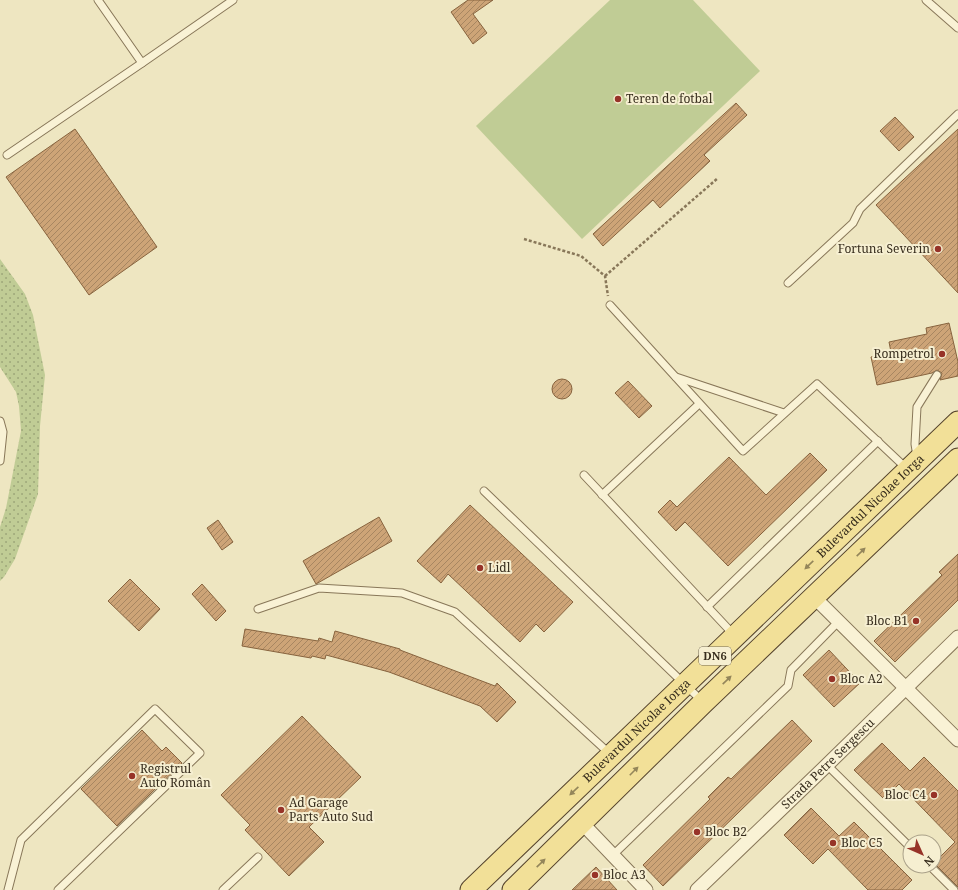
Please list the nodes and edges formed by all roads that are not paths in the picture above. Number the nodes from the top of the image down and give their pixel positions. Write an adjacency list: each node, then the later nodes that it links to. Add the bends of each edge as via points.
1 (98, 0): 5 (lane)
2 (233, 0): 5 (lane)
3 (926, 0): 4 (lane)
4 (958, 28)
5 (142, 63): 7 (lane)
6 (958, 114): 8 (lane, via 860,209 853,222)
7 (7, 155)
8 (788, 283)
9 (610, 305): 11 (lane)
10 (937, 375): 19 (lane, via 917,407)
11 (675, 377): 12 (lane); 13 (lane)
12 (699, 404): 13 (lane, via 743,451); 22 (lane)
13 (784, 413): 16 (lane, via 817,384)
14 (0, 421): 18 (lane, via 3,432)
15 (958, 422): 19 (main road, Bulevardul Nicolae Iorga / DN6)
16 (878, 441): 19 (lane); 24 (lane)
17 (958, 459): 23 (main road, DN6, one-way to 17)
18 (0, 461)
19 (913, 465): 27 (main road, Bulevardul Nicolae Iorga / DN6, one-way to 27)
20 (584, 475): 22 (lane)
21 (484, 491): 29 (lane)
22 (602, 495): 24 (lane)
23 (814, 597): 26 (street); 31 (main road, DN6, one-way to 23)
24 (707, 607): 27 (lane)
25 (258, 609): 33 (lane, via 319,588 402,593 456,612)
26 (838, 622): 30 (street); 37 (lane, via 791,670 788,686)
27 (735, 637): 29 (main road, Bulevardul Nicolae Iorga / DN6)
28 (958, 637): 30 (street, Strada Petre Sergescu)
29 (685, 685): 31 (lane); 33 (main road, Bulevardul Nicolae Iorga / DN6)
30 (906, 688): 32 (street); 34 (street, Strada Petre Sergescu)
31 (703, 703): 35 (main road, DN6, one-way to 31)
32 (958, 740)
33 (612, 756): 43 (main road, Bulevardul Nicolae Iorga / DN6, one-way to 43)
34 (827, 765): 36 (lane); 46 (street, Strada Petre Sergescu)
35 (582, 823): 37 (street); 44 (main road, DN6, one-way to 35)
36 (902, 839)
37 (613, 855): 45 (street)
38 (258, 857): 42 (lane)
39 (938, 874): 47 (lane)
40 (8, 890): 41 (lane, via 20,840 155,708 200,753)
41 (58, 890)
42 (223, 890)
43 (471, 890)
44 (513, 890)
45 (646, 890)
46 (697, 890)
47 (954, 890)

